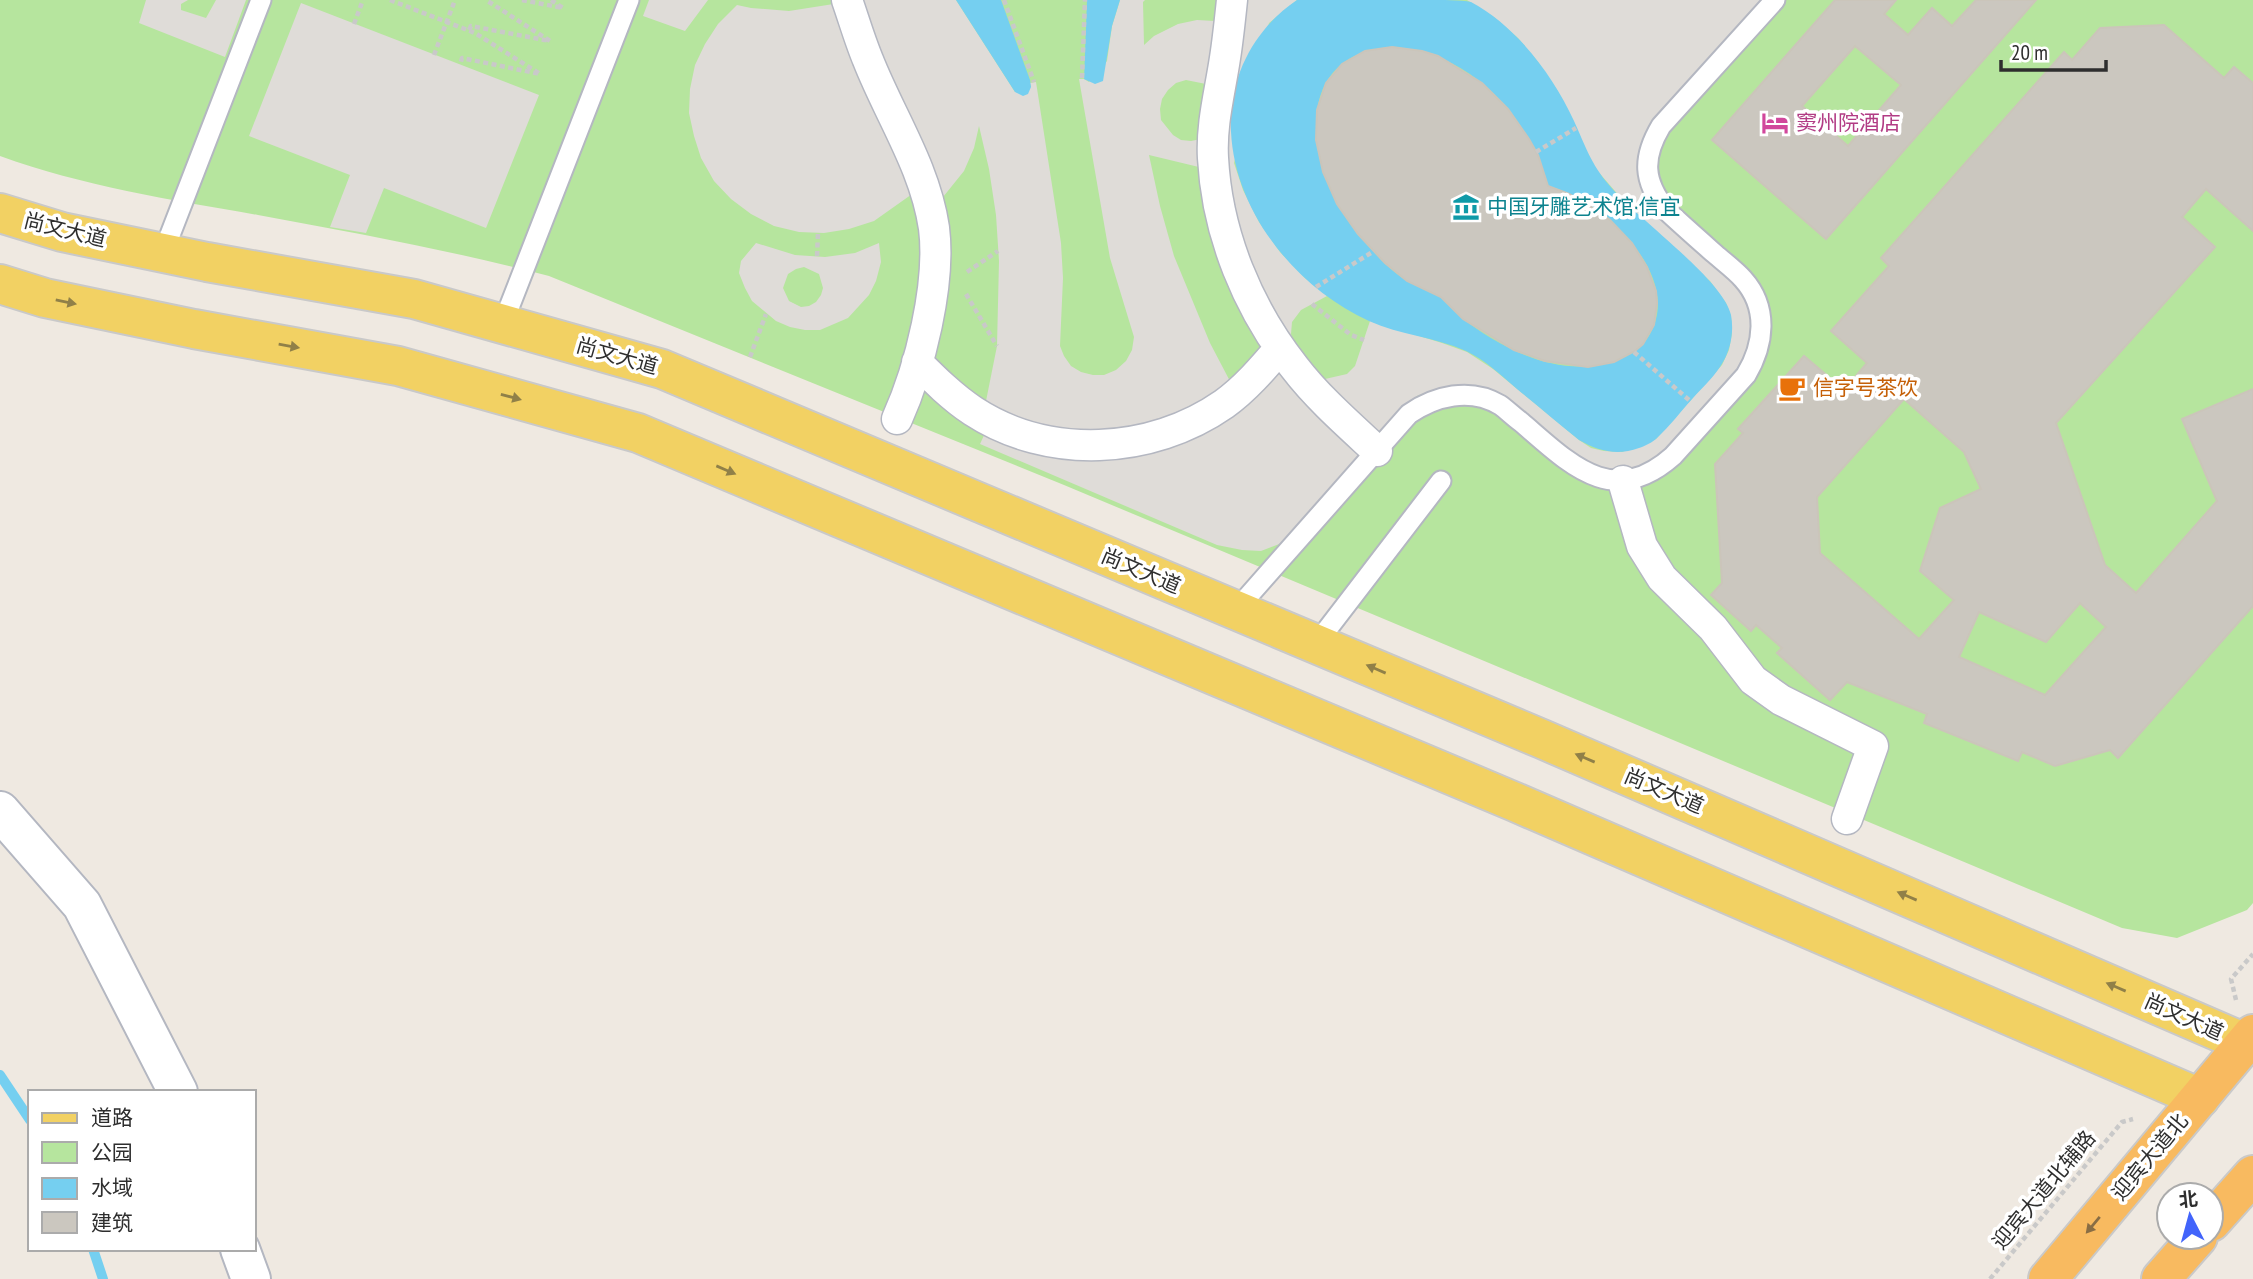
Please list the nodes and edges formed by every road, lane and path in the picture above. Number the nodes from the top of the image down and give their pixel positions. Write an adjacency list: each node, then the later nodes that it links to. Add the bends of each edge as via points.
1 (261, 0): 26 (lane)
2 (363, 0): 15 (path)
3 (390, 0): 14 (path)
4 (455, 0): 14 (path)
5 (486, 0): 16 (path, via 550,41 471,26)
6 (522, 0): 7 (path, via 563,8)
7 (551, 0)
8 (629, 0): 33 (lane)
9 (847, 0): 39 (street, via 868,61 913,156 934,227 936,261 930,309)
10 (1004, 0): 20 (path)
11 (1085, 0): 19 (path)
12 (1232, 0): 36 (street, via 1215,110 1213,158 1219,203 1247,291)
13 (1775, 0): 44 (lane, via 1661,126 1647,168 1656,198 1666,210 1744,280 1754,295 1760,311 1760,345 1746,375 1673,456 1642,477)
14 (447, 22): 16 (path); 17 (path)
15 (354, 24)
16 (469, 30): 18 (path, via 540,74 462,58)
17 (434, 55)
18 (460, 65)
19 (1082, 78)
20 (1034, 82)
21 (1576, 128): 22 (path)
22 (1536, 152)
23 (0, 213): 26 (main road, 尚文大道, via 62,232)
24 (818, 233): 27 (path)
25 (1374, 251): 29 (path)
26 (163, 253): 33 (main road, 尚文大道, via 414,299)
27 (817, 256)
28 (0, 284): 52 (main road, one-way to 52, via 194,329 398,366 638,433 1515,802)
29 (1316, 287)
30 (964, 289): 35 (path)
31 (1312, 304): 34 (path)
32 (766, 314): 38 (path)
33 (503, 323): 45 (main road, 尚文大道, via 662,369)
34 (1364, 340)
35 (997, 346)
36 (1280, 348): 39 (street, via 1250,382 1196,421 1135,442 1102,446 1037,439 1005,428 949,394); 42 (street, via 1325,401)
37 (1634, 352): 40 (path)
38 (750, 357)
39 (917, 362): 41 (street)
40 (1690, 401)
41 (897, 419)
42 (1377, 451): 44 (lane, via 1409,414 1423,405 1438,398 1470,396 1500,405 1572,466 1605,480); 45 (lane)
43 (1441, 481): 46 (lane)
44 (1623, 481): 48 (street, via 1642,547 1662,578 1713,628 1753,680 1781,700 1873,746)
45 (1236, 610): 46 (main road, 尚文大道)
46 (1316, 644): 50 (main road, 尚文大道, one-way to 46)
47 (0, 811): 51 (street, via 82,905)
48 (1847, 819)
49 (2253, 954): 50 (path, via 2231,979)
50 (2249, 1039): 52 (highway, 迎宾大道北)
51 (177, 1090)
52 (2200, 1098): 60 (highway, 迎宾大道北, one-way to 60)
53 (2122, 1122): 59 (path, 迎宾大道北辅路)
54 (2253, 1175): 55 (highway)
55 (2225, 1206)
56 (241, 1251): 58 (street)
57 (2186, 1251): 61 (highway)
58 (251, 1279)
59 (1990, 1279)
60 (2048, 1279)
61 (2161, 1279)

